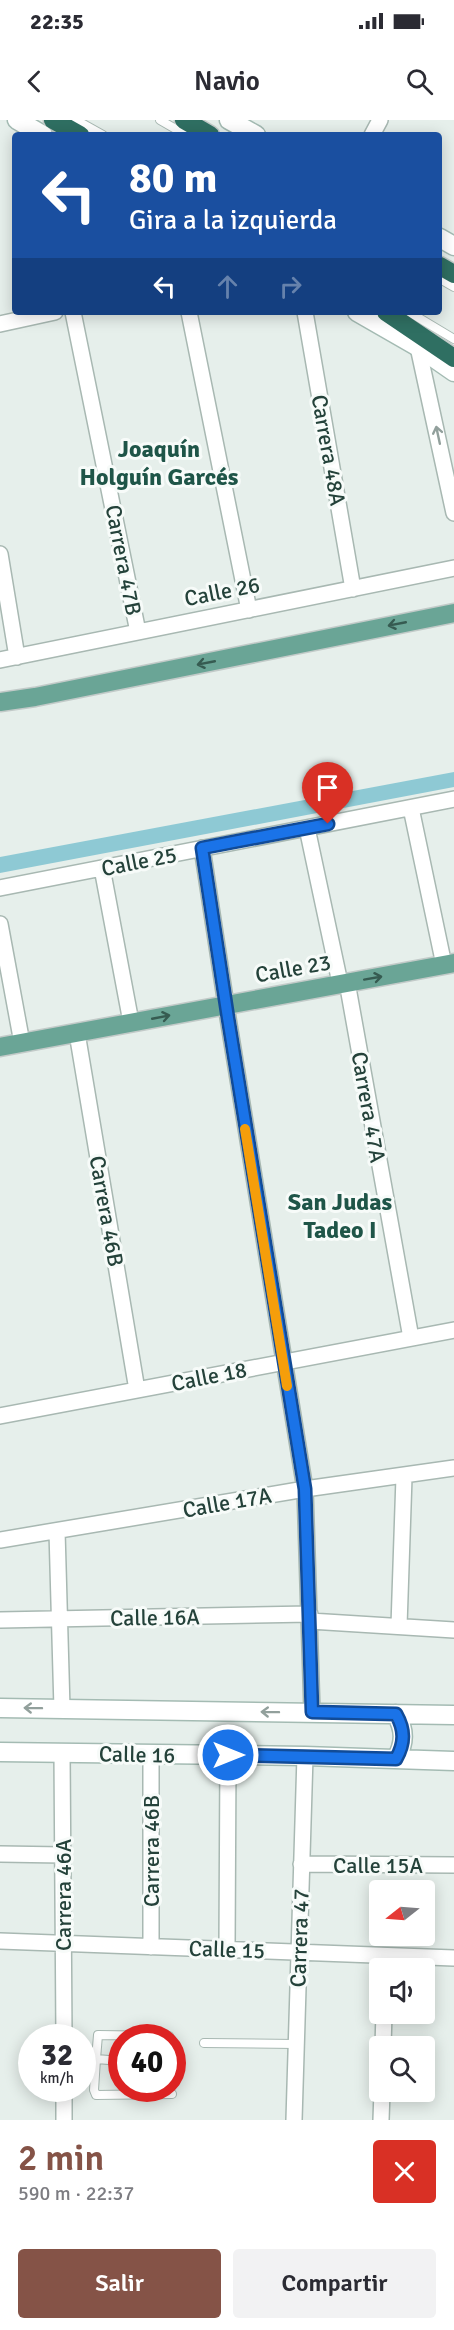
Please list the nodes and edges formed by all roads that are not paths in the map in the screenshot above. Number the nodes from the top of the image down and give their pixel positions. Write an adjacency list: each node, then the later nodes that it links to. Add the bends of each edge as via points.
1 (17, 120): 7 (street)
2 (53, 120): 8 (highway)
3 (76, 120): 9 (lane)
4 (160, 120): 10 (lane)
5 (184, 120): 11 (highway)
6 (229, 120): 12 (street)
7 (36, 132)
8 (75, 132)
9 (98, 132)
10 (181, 132)
11 (205, 132)
12 (251, 132)
13 (41, 315): 20 (street)
14 (74, 315): 31 (street, Carrera 47B)
15 (190, 315): 29 (street)
16 (306, 315): 28 (street, Carrera 48A)
17 (362, 315): 22 (street)
18 (391, 315): 23 (highway)
19 (414, 315): 21 (lane)
20 (0, 324)
21 (454, 339)
22 (418, 347): 24 (street); 25 (street, one-way to 22)
23 (454, 357)
24 (454, 372)
25 (454, 513)
26 (0, 554): 32 (street)
27 (454, 568): 28 (street, Calle 26)
28 (353, 589): 29 (street, Calle 26)
29 (249, 610): 31 (street, Calle 26)
30 (454, 613): 34 (main road, one-way to 34)
31 (138, 632): 32 (street, Calle 26)
32 (17, 657): 33 (street, Calle 26)
33 (0, 660)
34 (0, 702)
35 (454, 799): 36 (street, Calle 25)
36 (411, 808): 37 (street, Calle 25); 42 (street)
37 (307, 828): 38 (street, Calle 25); 43 (street, Carrera 47A)
38 (202, 848): 39 (street, Calle 25); 44 (street)
39 (102, 868): 40 (street, Calle 25); 45 (street)
40 (0, 888)
41 (0, 924): 47 (street)
42 (449, 964): 43 (main road, Calle 23, one-way to 42)
43 (343, 983): 44 (main road, Calle 23); 50 (street, Carrera 47A)
44 (226, 1005): 45 (main road, Calle 23, one-way to 44); 51 (street)
45 (132, 1022): 46 (main road, Calle 23)
46 (77, 1033): 47 (main road, Calle 23); 52 (street, Carrera 46B)
47 (22, 1043): 48 (main road, Calle 23)
48 (0, 1047)
49 (454, 1330): 50 (street, Calle 18)
50 (411, 1338): 51 (street, Calle 18)
51 (283, 1362): 52 (street, Calle 18); 56 (street)
52 (137, 1390): 53 (street, Calle 18)
53 (0, 1415)
54 (454, 1468): 55 (street, Calle 17A)
55 (404, 1477): 56 (street, Calle 17A); 62 (street)
56 (305, 1489): 57 (street, Calle 17A); 59 (street)
57 (57, 1531): 58 (street, Calle 17A); 60 (street)
58 (0, 1540)
59 (310, 1617): 60 (street, Calle 16A); 62 (street, Calle 16A); 66 (street)
60 (59, 1619): 61 (street, Calle 16A); 65 (street)
61 (0, 1620)
62 (399, 1626): 63 (street, Calle 16A)
63 (454, 1630)
64 (0, 1708): 65 (street, Calle 16, one-way to 64)
65 (62, 1709): 66 (street, Calle 16, one-way to 65)
66 (312, 1712): 67 (street, Calle 16)
67 (396, 1714): 68 (street, Calle 16); 75 (street, via 404,1737)
68 (416, 1714): 69 (street, Calle 16); 76 (street, via 410,1737)
69 (454, 1716)
70 (0, 1752): 71 (street, Calle 16)
71 (62, 1753): 72 (street, Calle 16); 79 (street, Carrera 46A)
72 (151, 1755): 73 (street, Calle 16); 84 (street, Carrera 46B)
73 (228, 1755): 74 (street, Calle 16); 85 (street)
74 (305, 1756): 75 (street, Calle 16); 80 (street, Carrera 47)
75 (396, 1759): 76 (street, Calle 16)
76 (416, 1760): 77 (street, Calle 16)
77 (454, 1761)
78 (0, 1854): 79 (street)
79 (63, 1855): 83 (street, Carrera 46A)
80 (301, 1864): 81 (street, Calle 15A); 86 (street, Carrera 47)
81 (454, 1865)
82 (0, 1941): 83 (street, Calle 15)
83 (63, 1943): 84 (street, Calle 15); 90 (street, Carrera 46A)
84 (151, 1947): 85 (street, Calle 15)
85 (227, 1949): 86 (street, Calle 15)
86 (299, 1952): 89 (street, Calle 15); 93 (street, Carrera 47)
87 (454, 1958): 88 (street, Calle 15)
88 (435, 1959)
89 (369, 1960)
90 (64, 2024)
91 (108, 2035): 94 (lane, via 98,2035)
92 (204, 2043): 93 (lane)
93 (296, 2044): 99 (street, Carrera 47)
94 (96, 2060): 95 (lane)
95 (108, 2060)
96 (64, 2102): 98 (street)
97 (382, 2102): 100 (street)
98 (64, 2120)
99 (294, 2120)
100 (381, 2120)

